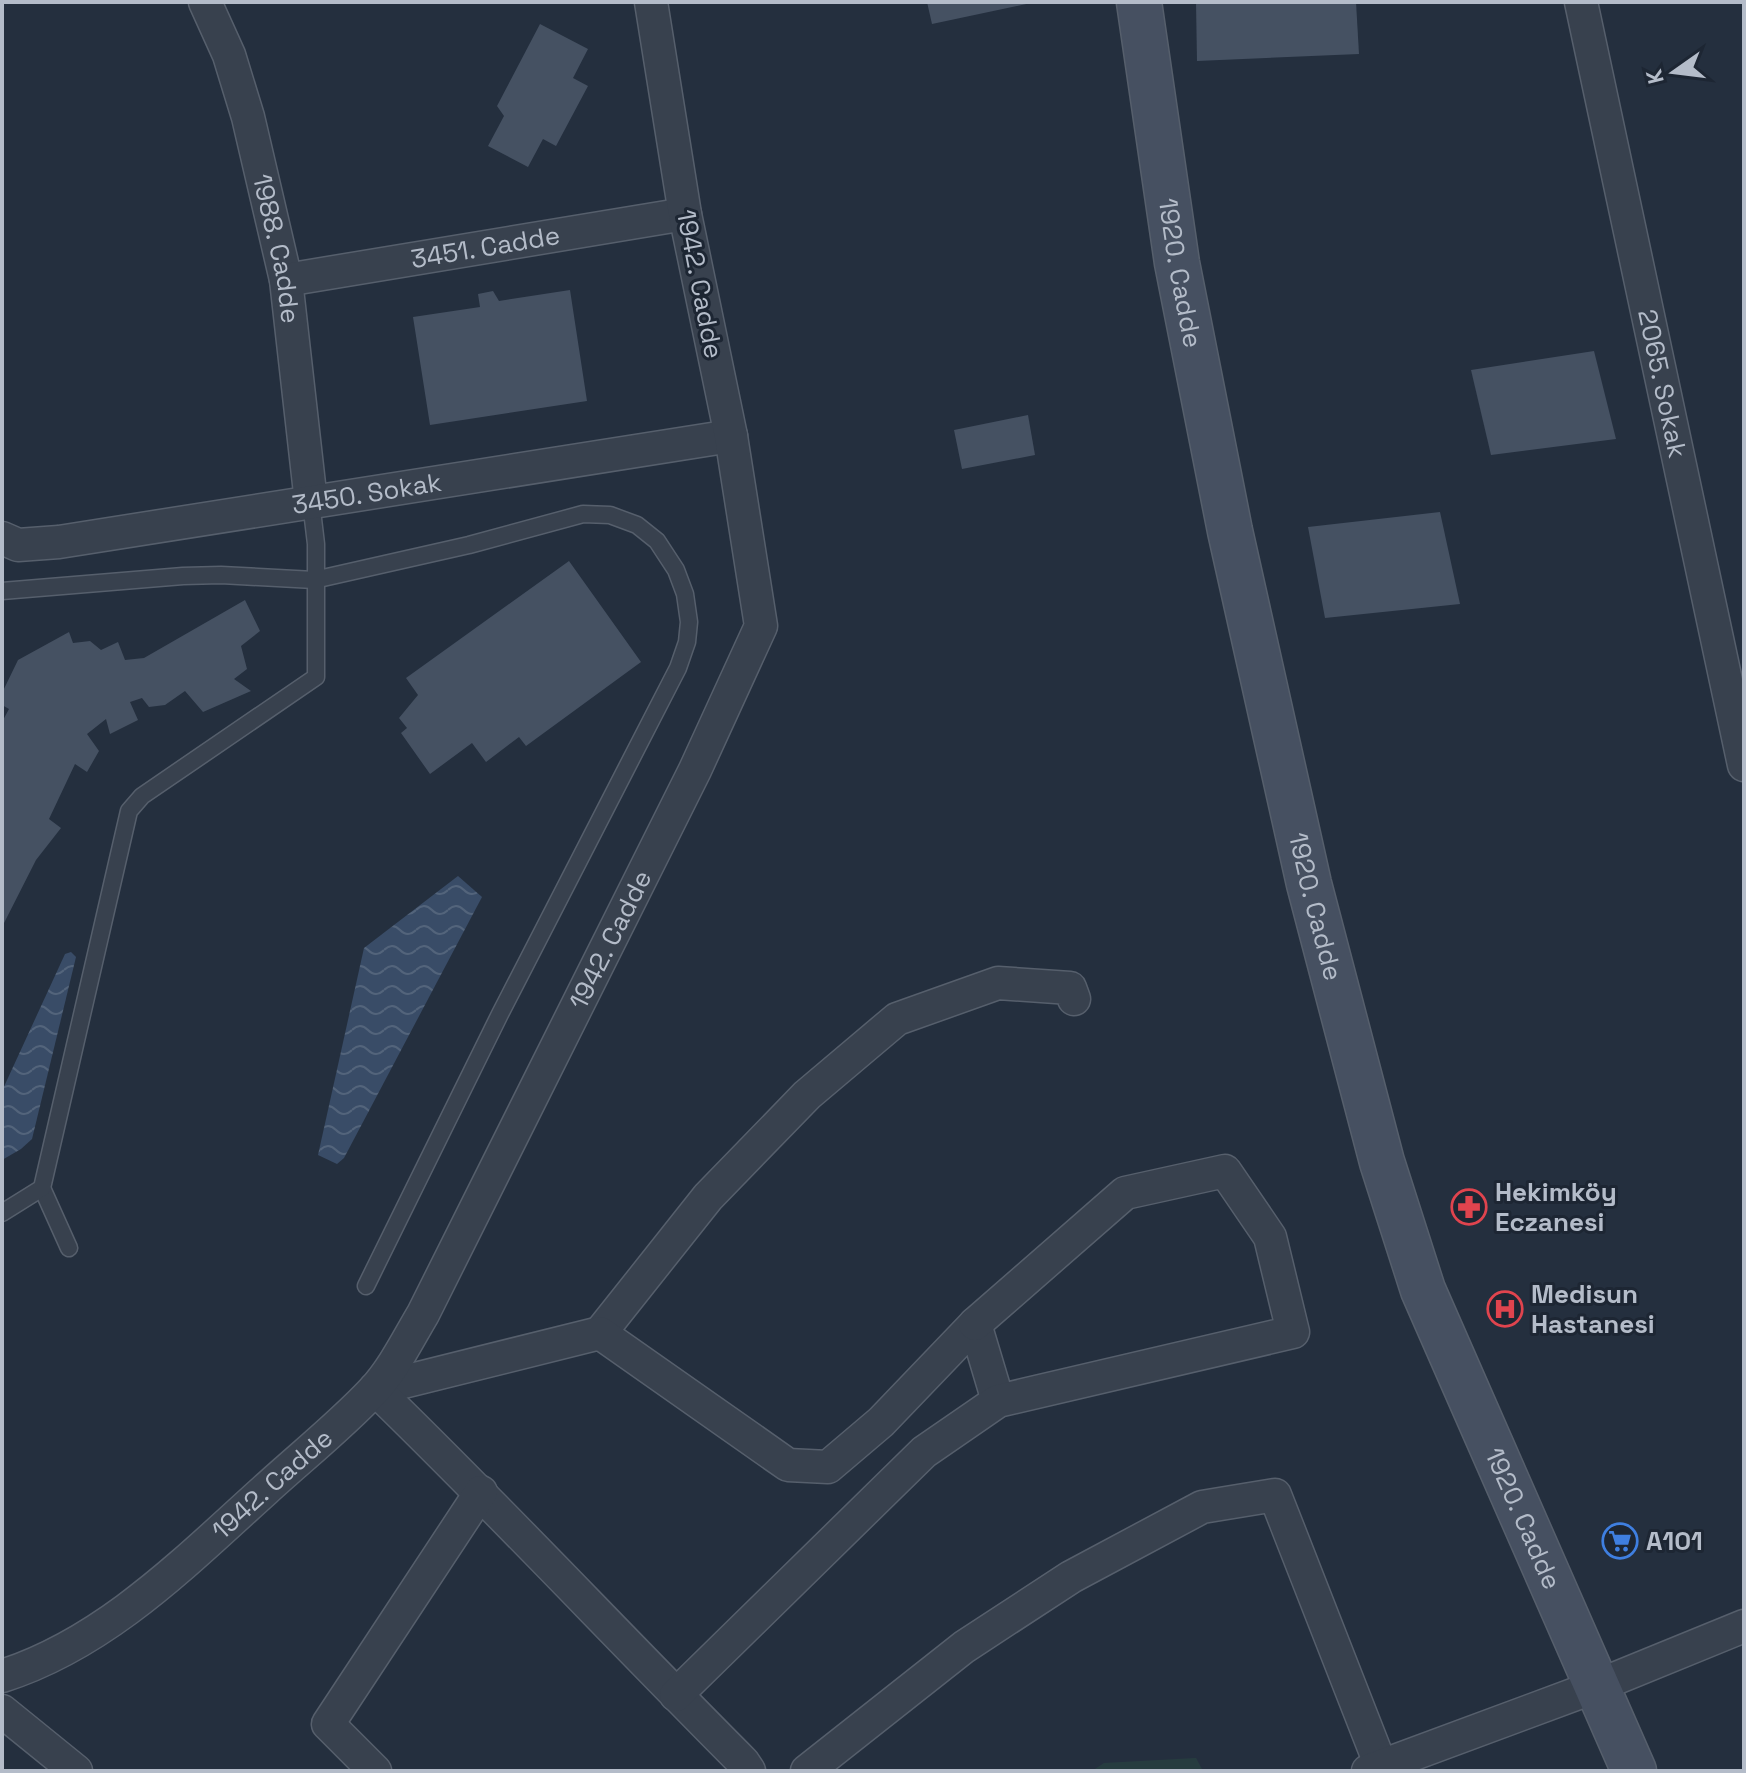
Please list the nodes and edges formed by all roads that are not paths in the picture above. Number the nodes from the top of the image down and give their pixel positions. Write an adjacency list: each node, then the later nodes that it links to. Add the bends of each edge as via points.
1 (205, 2): 6 (street, 1988. Cadde, via 248,117)
2 (651, 2): 5 (street, 1942. Cadde)
3 (1139, 2): 25 (main road, 1920. Cadde, via 1177,263 1230,531 1313,898 1378,1147 1423,1290)
4 (1581, 2): 12 (street, 2065. Sokak)
5 (685, 214): 6 (street, 3451. Cadde); 7 (street, 1942. Cadde)
6 (286, 280): 8 (street, 1988. Cadde)
7 (731, 436): 8 (street, 3450. Sokak); 20 (street, 1942. Cadde, via 761,626 423,1314)
8 (311, 502): 9 (street, 3450. Sokak, via 38,545); 10 (lane)
9 (2, 538)
10 (314, 580): 11 (lane, via 183,576); 14 (lane, via 316,677 142,796 129,811); 17 (lane, via 583,514 610,515 637,525 668,555 685,594 689,622 678,668)
11 (2, 591)
12 (1744, 765)
13 (1074, 999): 19 (street, via 1070,988 998,983 897,1019 807,1095 708,1197)
14 (42, 1188): 15 (lane); 16 (lane)
15 (2, 1213)
16 (69, 1248)
17 (366, 1286)
18 (975, 1324): 19 (street, via 881,1422 828,1467 788,1465); 21 (street); 21 (street, via 1125,1193 1225,1171 1270,1237 1293,1332)
19 (600, 1333): 20 (street)
20 (375, 1389): 22 (street); 24 (street, 1942. Cadde, via 126,1610 81,1639)
21 (998, 1401): 26 (street, via 924,1452)
22 (481, 1492): 26 (street); 30 (street, via 328,1724)
23 (1744, 1626): 25 (street)
24 (2, 1676)
25 (1597, 1686): 28 (street); 33 (main road, 1920. Cadde)
26 (676, 1695): 31 (street)
27 (2, 1711): 29 (street)
28 (1374, 1769): 32 (street, via 1275,1495 1202,1507 1071,1577 964,1647)
29 (76, 1771)
30 (375, 1771)
31 (749, 1771)
32 (807, 1771)
33 (1634, 1771)

